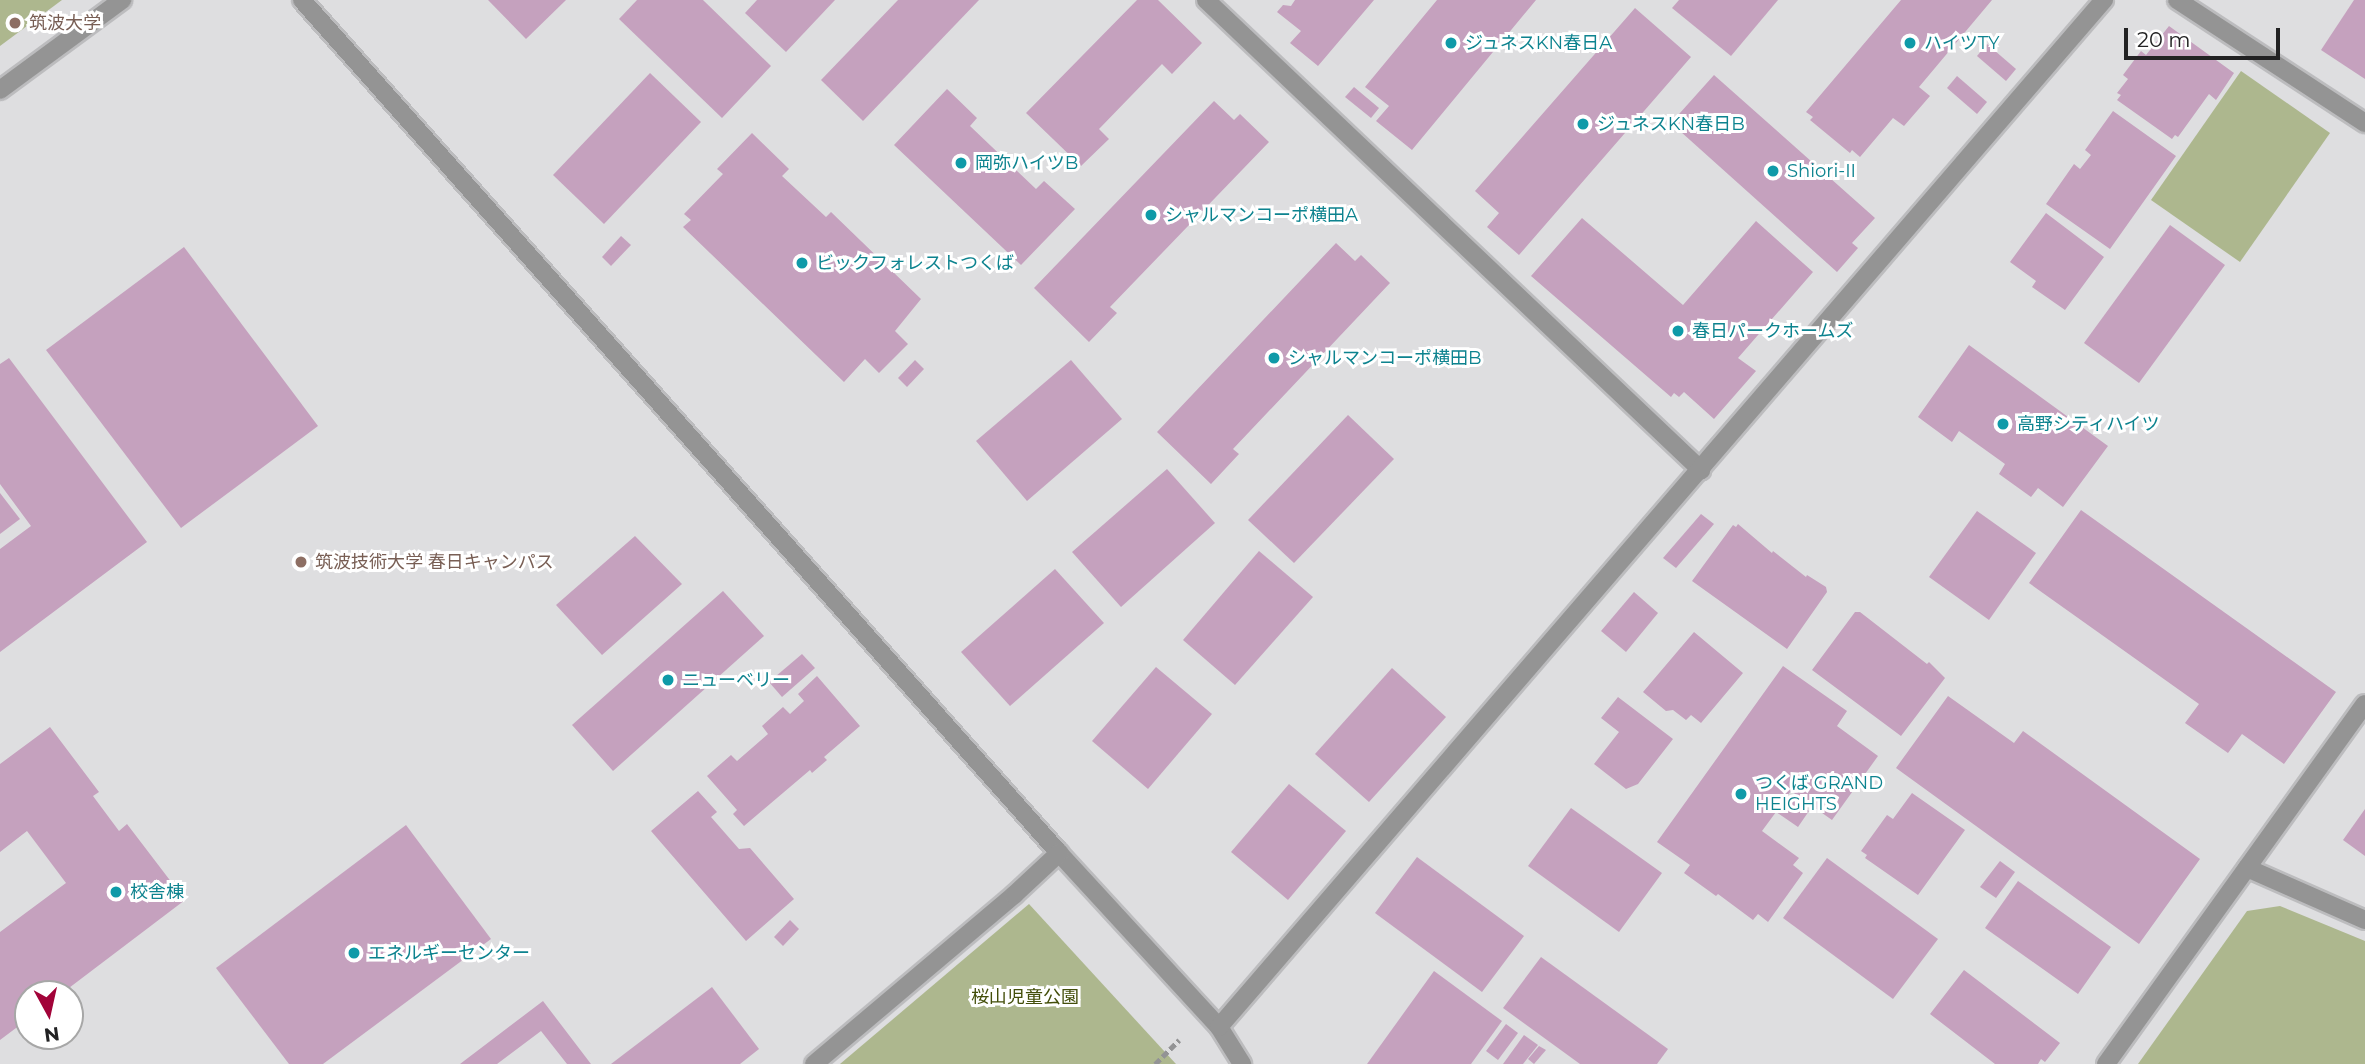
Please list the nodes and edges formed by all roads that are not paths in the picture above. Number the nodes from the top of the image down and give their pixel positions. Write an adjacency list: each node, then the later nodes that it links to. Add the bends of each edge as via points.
1 (122, 0): 6 (street)
2 (302, 0): 10 (street)
3 (1206, 0): 8 (street)
4 (2104, 0): 8 (street)
5 (2177, 0): 7 (street)
6 (0, 90)
7 (2365, 123)
8 (1701, 470): 13 (street)
9 (2365, 704): 11 (street)
10 (1059, 853): 13 (street); 14 (street)
11 (2247, 868): 12 (street); 16 (street)
12 (2365, 920)
13 (1219, 1027): 15 (street)
14 (814, 1064)
15 (1242, 1064)
16 (2106, 1064)

